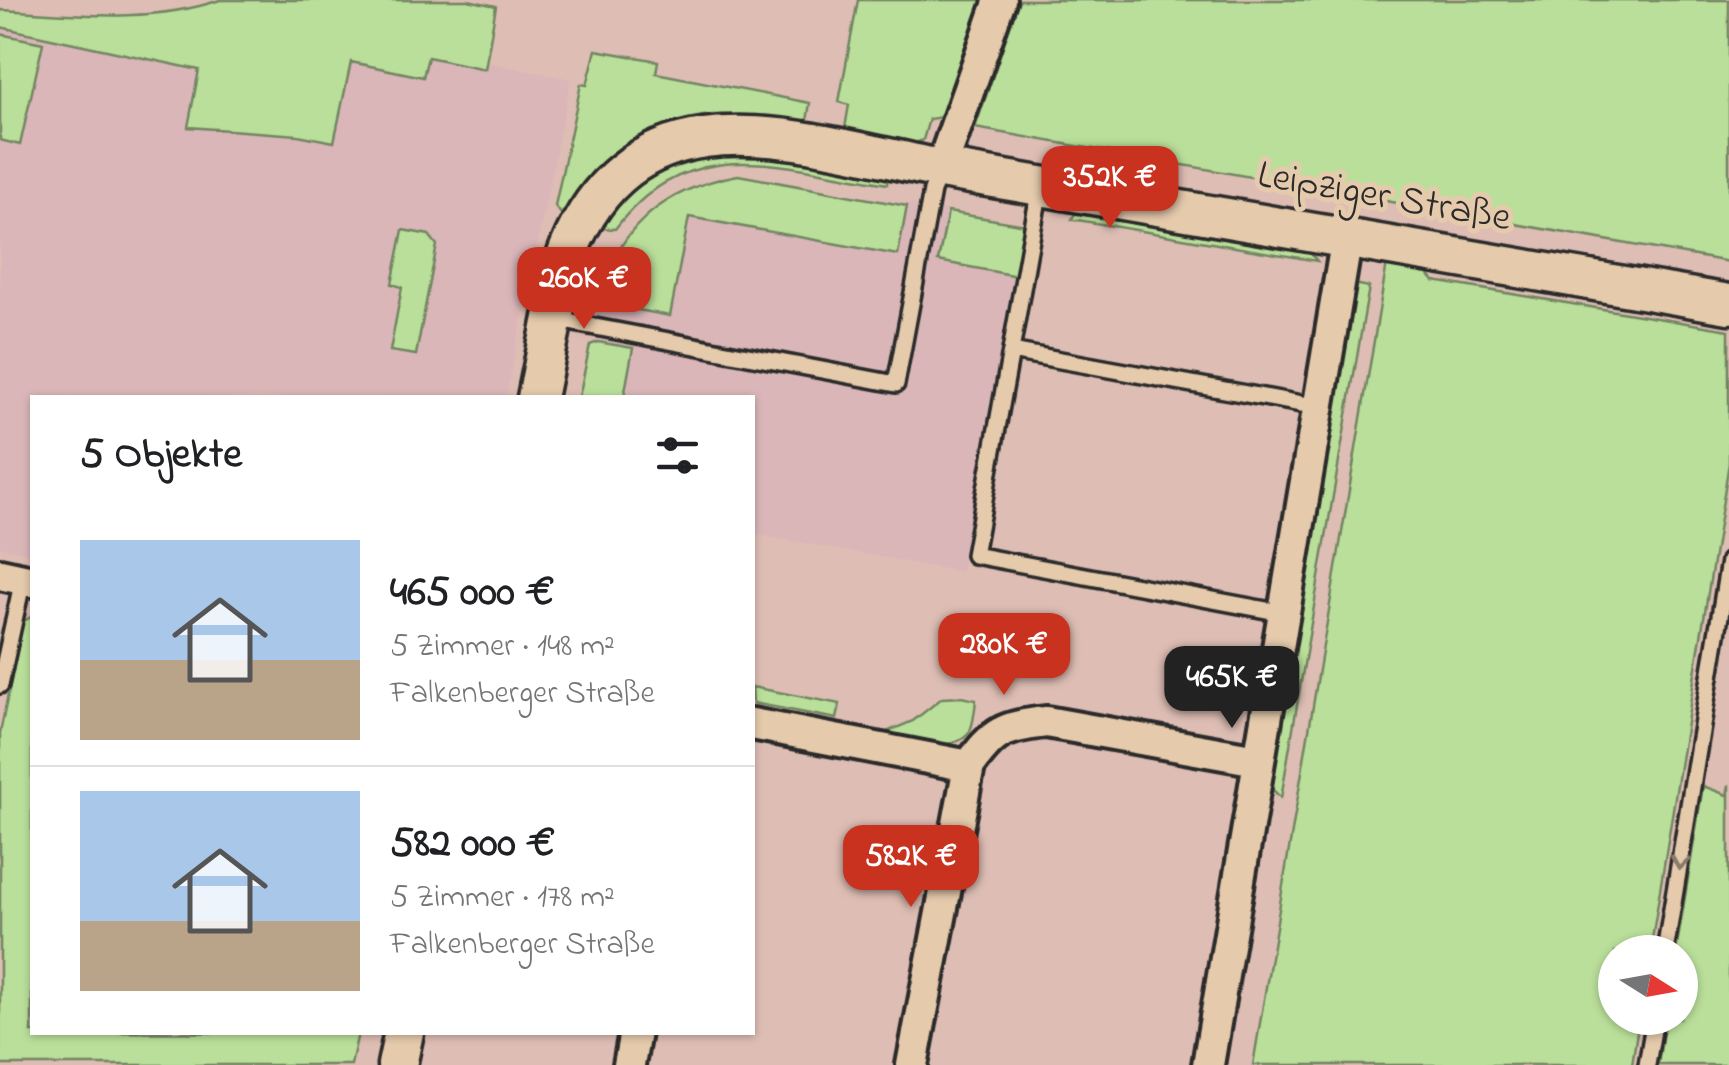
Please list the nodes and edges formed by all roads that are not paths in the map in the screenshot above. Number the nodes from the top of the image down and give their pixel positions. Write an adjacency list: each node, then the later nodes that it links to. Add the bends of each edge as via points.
1 (1000, 0): 2 (street)
2 (942, 169): 3 (street, Leipziger Straße); 6 (street, Leipziger Straße, via 748,135 664,146 623,170 593,206 567,253); 6 (lane, via 932,191 896,384)
3 (1041, 186): 4 (street, Leipziger Straße); 7 (lane)
4 (1346, 237): 5 (street, Leipziger Straße); 9 (street)
5 (1729, 304)
6 (553, 319): 8 (street, Leipziger Straße)
7 (1011, 351): 9 (lane); 12 (lane, via 974,555)
8 (537, 395)
9 (1318, 407): 12 (street)
10 (1729, 561): 17 (lane, one-way to 17)
11 (18, 578): 13 (lane)
12 (1282, 613): 15 (street)
13 (0, 684)
14 (755, 725): 16 (street)
15 (1257, 760): 16 (street, via 1046,722 1016,725 990,738); 24 (street)
16 (968, 766): 23 (street)
17 (1669, 935)
18 (403, 1035): 21 (street)
19 (634, 1035): 22 (street)
20 (1652, 1035): 25 (lane)
21 (397, 1065)
22 (629, 1065)
23 (912, 1065)
24 (1208, 1065)
25 (1647, 1065)

